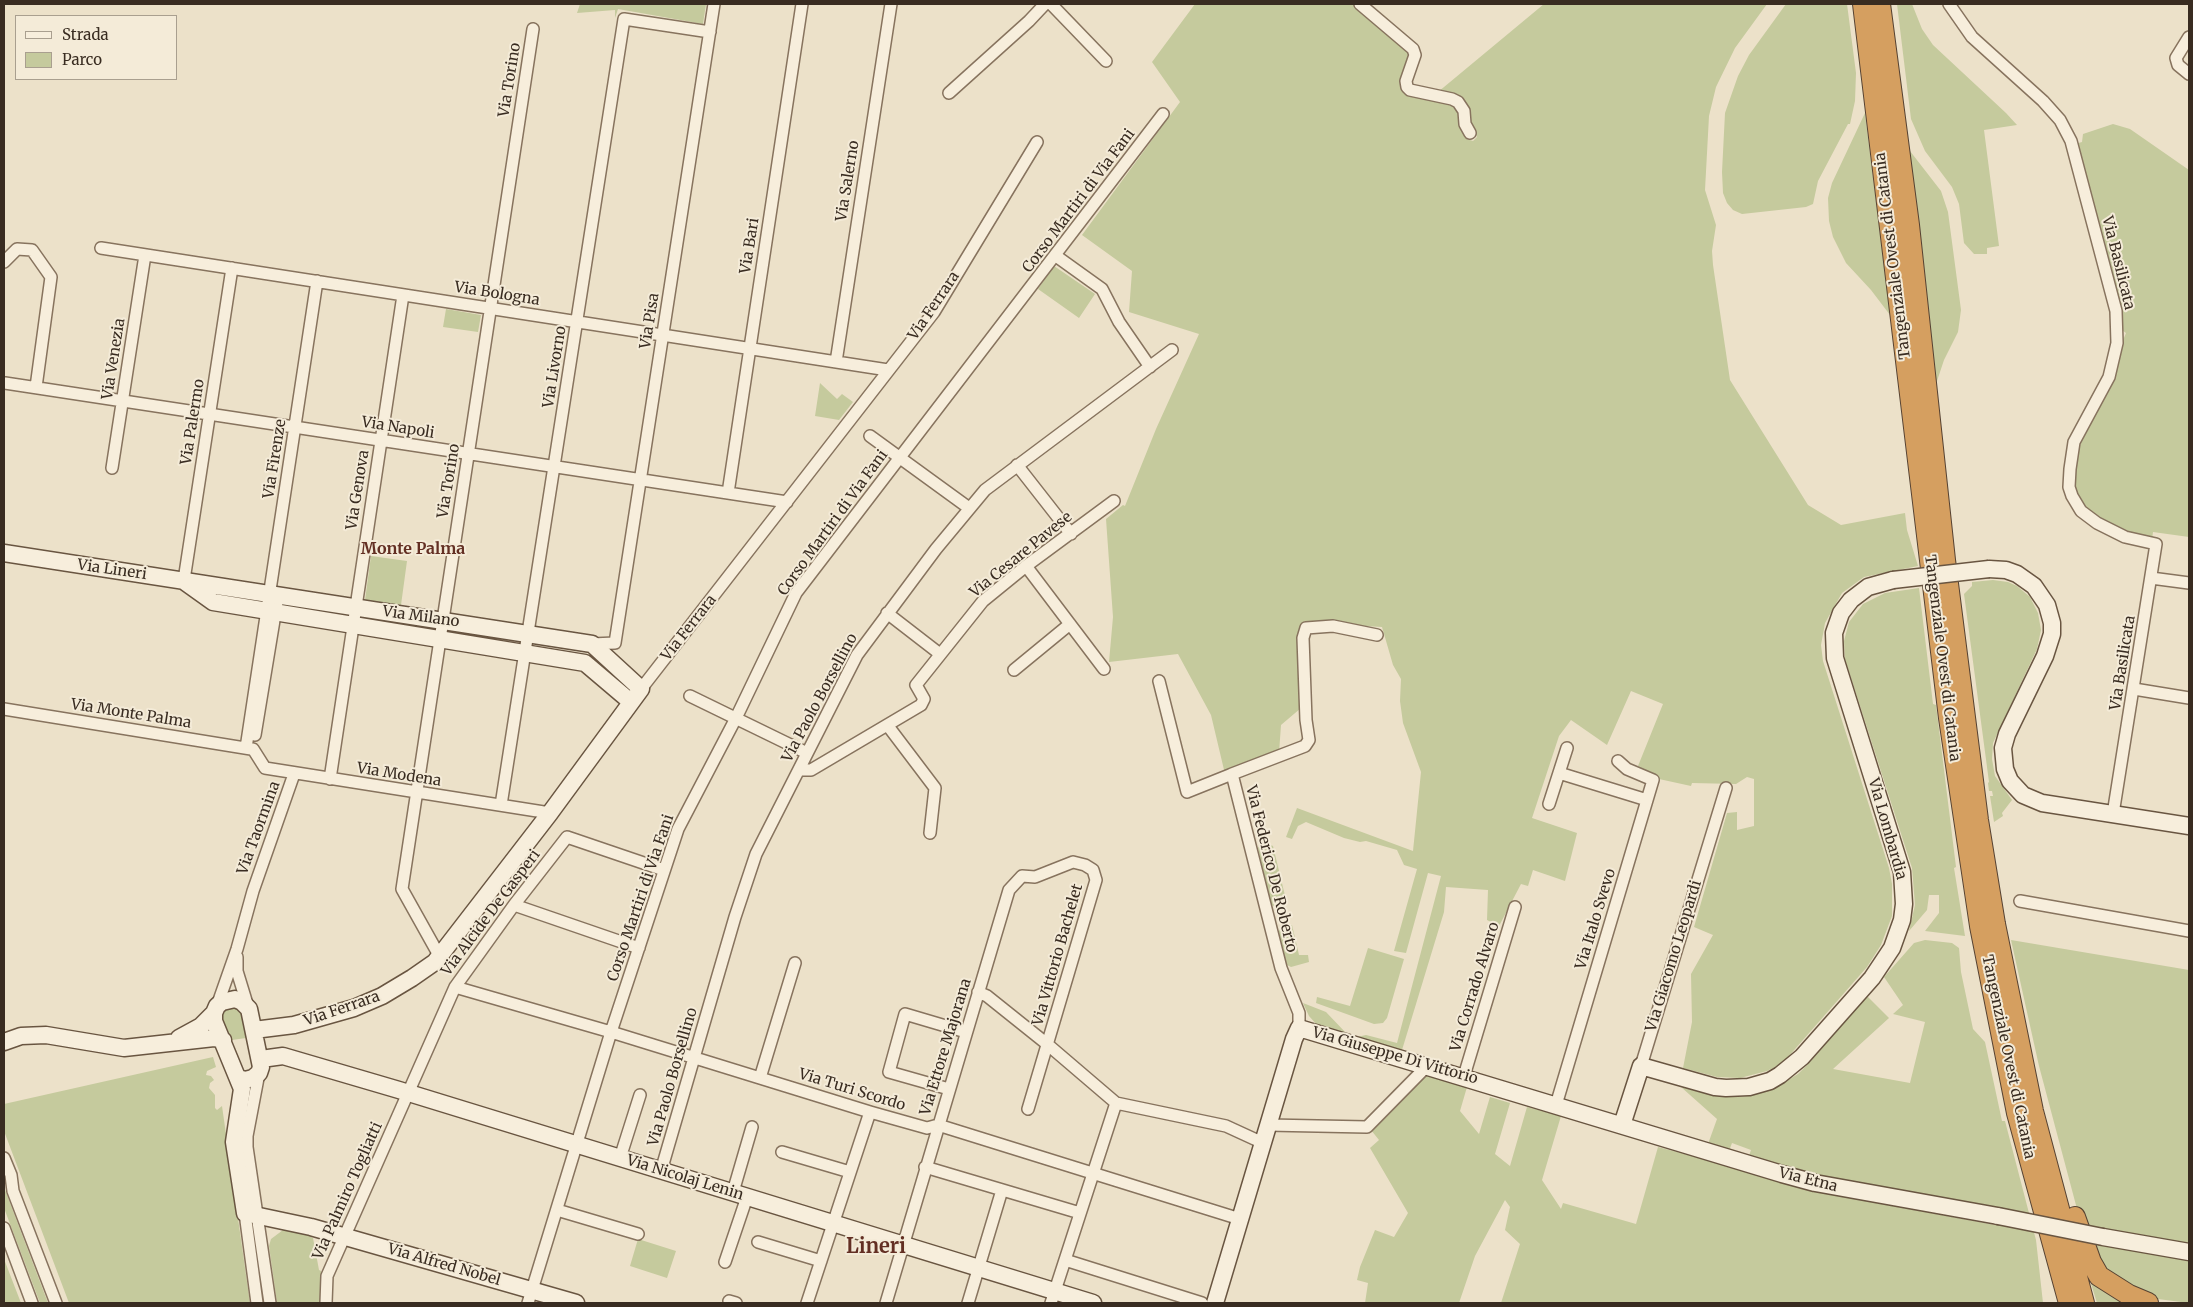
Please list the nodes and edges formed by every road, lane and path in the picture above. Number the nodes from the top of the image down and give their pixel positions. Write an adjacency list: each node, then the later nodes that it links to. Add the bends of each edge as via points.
1 (714, 4): 11 (street, Via Pisa)
2 (802, 4): 29 (street, Via Bari)
3 (891, 4): 31 (street, Via Salerno)
4 (1045, 4): 15 (street)
5 (1051, 4): 13 (street)
6 (1360, 4): 17 (street, via 1413,49 1415,55 1407,87 1458,102)
7 (1863, 4): 151 (highway, Tangenziale Ovest di Catania, via 1947,708 1965,831 1998,1023)
8 (1880, 4): 105 (highway, Tangenziale Ovest di Catania, via 1909,225 1964,716)
9 (1948, 4): 54 (street, Via Basilicata, via 1972,37 2060,120 2071,142 2116,310 2117,343 2109,377 2074,442 2070,487 2081,510 2096,522 2125,537 2156,544)
10 (533, 30): 26 (street, Via Torino)
11 (710, 32): 27 (street, Via Livorno, via 624,19); 28 (street, Via Pisa)
12 (2189, 36): 14 (street, via 2176,58 2178,65)
13 (1106, 61)
14 (2189, 74)
15 (949, 94)
16 (1164, 114): 21 (street, Corso Martiri di Via Fani)
17 (1470, 133)
18 (1037, 142): 33 (street, Via Ferrara, via 934,312)
19 (101, 248): 20 (street, Via Bologna)
20 (145, 254): 23 (street, Via Bologna); 36 (street, Via Venezia)
21 (1056, 256): 32 (street, via 1102,289 1119,322); 42 (street, Corso Martiri di Via Fani)
22 (4, 262): 35 (street, via 17,250 32,250 51,277)
23 (232, 268): 24 (street, Via Bologna); 37 (street, Via Palermo)
24 (317, 281): 25 (street, Via Bologna); 38 (street, Via Firenze)
25 (403, 295): 26 (street, Via Bologna); 40 (street, Via Genova)
26 (490, 308): 27 (street, Via Bologna); 41 (street, Via Torino)
27 (577, 322): 28 (street, Via Bologna); 44 (street, Via Livorno)
28 (663, 335): 29 (street, Via Bologna); 46 (street, Via Pisa)
29 (750, 349): 31 (street, Via Bologna); 47 (street, Via Bari)
30 (1172, 350): 32 (street, Via Paolo Borsellino)
31 (836, 362): 33 (street, Via Bologna)
32 (1150, 367): 43 (street, Via Paolo Borsellino)
33 (888, 370): 49 (street, Via Ferrara)
34 (5, 383): 35 (street, Via Napoli)
35 (36, 388): 36 (street, Via Napoli)
36 (122, 401): 37 (street, Via Napoli); 45 (street, Via Venezia)
37 (210, 414): 38 (street, Via Napoli); 55 (street, Via Palermo)
38 (295, 427): 40 (street, Via Napoli); 57 (street, Via Firenze)
39 (870, 436): 42 (street)
40 (381, 440): 41 (street, Via Napoli); 59 (street, Via Genova)
41 (468, 454): 44 (street, Via Napoli); 62 (street, Via Torino)
42 (900, 457): 50 (street); 80 (street, Corso Martiri di Via Fani, via 796,593)
43 (1017, 465): 50 (street, Via Paolo Borsellino, via 985,490); 51 (street)
44 (554, 467): 46 (street, Via Napoli); 65 (street, Via Livorno)
45 (112, 468)
46 (641, 480): 47 (street, Via Napoli); 68 (street, Via Pisa, via 615,643)
47 (728, 493): 49 (street, Via Napoli)
48 (1114, 501): 51 (street, Via Cesare Pavese)
49 (787, 502): 76 (street, Via Ferrara)
50 (969, 508): 61 (street, Via Paolo Borsellino)
51 (1071, 534): 53 (street, Via Cesare Pavese)
52 (4, 554): 55 (street, Via Lineri)
53 (1026, 566): 63 (street); 70 (street, Via Cesare Pavese, via 983,601)
54 (2151, 578): 56 (street); 75 (street, Via Basilicata)
55 (184, 580): 57 (street, Via Milano); 58 (street, Via Lineri)
56 (2189, 583)
57 (273, 596): 59 (street, Via Milano); 60 (street, Via Firenze)
58 (213, 602): 60 (street, Via Milano)
59 (356, 608): 62 (street, Via Milano); 64 (street, Via Genova)
60 (271, 612): 64 (street, Via Milano); 73 (street, Via Firenze); 73 (street, Via Firenze, via 262,641)
61 (887, 613): 70 (street); 84 (street, Via Paolo Borsellino, via 857,655)
62 (443, 620): 65 (street, Via Milano); 67 (street, Via Torino)
63 (1070, 624): 71 (street); 72 (street)
64 (353, 626): 67 (street, Via Milano); 90 (street, Via Genova)
65 (528, 634): 68 (street, Via Milano); 69 (street, Via Livorno)
66 (1377, 636): 89 (street, Via Federico De Roberto, via 1333,626 1306,628 1303,638 1309,740 1305,746)
67 (440, 641): 69 (street, Via Milano); 92 (street, Via Torino)
68 (592, 644): 76 (street)
69 (525, 654): 76 (street, Via Milano, via 585,663); 95 (street, Via Livorno)
70 (940, 654): 81 (street, Via Cesare Pavese, via 916,686 924,699 921,705)
71 (1104, 668)
72 (1014, 670)
73 (261, 671): 82 (street)
74 (1159, 681): 89 (street, via 1187,792)
75 (2134, 689): 78 (street); 97 (street, Via Basilicata)
76 (636, 695): 96 (street, Via Ferrara)
77 (690, 696): 80 (street)
78 (2189, 698)
79 (4, 709): 82 (street, Via Monte Palma)
80 (736, 718): 84 (street); 100 (street, Corso Martiri di Via Fani, via 678,829)
81 (888, 726): 86 (street, via 811,770); 99 (street, via 935,788)
82 (249, 748): 88 (street, Via Modena, via 265,768)
83 (1567, 748): 87 (street)
84 (808, 753): 86 (street, Via Paolo Borsellino)
85 (1618, 762): 93 (street, Via Italo Svevo, via 1652,780)
86 (799, 770): 123 (street, Via Paolo Borsellino, via 756,854)
87 (1559, 773): 93 (street); 94 (street)
88 (294, 774): 90 (street, Via Modena); 108 (street, Via Taormina, via 253,891)
89 (1232, 774): 115 (street, Via Federico De Roberto, via 1280,968 1299,1013)
90 (330, 779): 92 (street, Via Modena)
91 (1726, 788): 126 (street, Via Giacomo Leopardi)
92 (417, 793): 95 (street, Via Modena); 109 (street, Via Torino, via 402,889)
93 (1647, 800): 134 (street, Via Italo Svevo)
94 (1549, 804)
95 (501, 805): 96 (street, Via Modena)
96 (550, 813): 109 (street, Via Ferrara)
97 (2114, 814): 98 (street); 126 (street, Via Lombardia, bridge, via 2042,803 2023,794 2004,769 2003,748 2007,734 2045,656 2052,634 2047,605 2030,582 2006,570 1989,568 1893,580 1868,587 1841,612 1834,633 1835,658 1902,872 1902,920 1892,948 1872,978 1802,1057 1770,1081 1738,1088 1714,1087)
98 (2189, 826)
99 (930, 833)
100 (664, 870): 103 (street, Via Alcide De Gasperi, via 567,837); 107 (street, Corso Martiri di Via Fani)
101 (1035, 877): 112 (street, Via Ettore Majorana, via 1022,876 1009,890); 122 (street, Via Vittorio Bachelet, via 1073,862 1093,870 1096,880)
102 (2020, 900): 106 (street)
103 (514, 906): 107 (street); 111 (street, Via Alcide De Gasperi)
104 (1515, 907): 127 (street, Via Corrado Alvaro)
105 (1995, 924): 186 (highway, Tangenziale Ovest di Catania, via 2033,1110); 187 (highway, via 2077,1227 2091,1262 2099,1276)
106 (2189, 931)
107 (639, 948): 117 (street, Corso Martiri di Via Fani)
108 (237, 949): 113 (street, via 237,971); 114 (street)
109 (440, 957): 116 (street, Via Ferrara, via 382,996 294,1025)
110 (795, 963): 129 (street)
111 (455, 987): 117 (street, Via Turi Scordo); 131 (street, Via Alcide De Gasperi)
112 (978, 992): 118 (street, Via Ettore Majorana); 122 (street)
113 (249, 1009): 114 (street, via 235,999); 116 (street)
114 (215, 1010): 119 (street, via 214,1021); 121 (street, via 192,1032)
115 (1299, 1028): 125 (street, Via Giuseppe Di Vittorio); 138 (street, Via Giuseppe Di Vittorio)
116 (254, 1030): 124 (street)
117 (611, 1032): 123 (street, Via Turi Scordo); 142 (street, Corso Martiri di Via Fani)
118 (966, 1032): 130 (street, Via Ettore Majorana); 130 (street, via 905,1014 889,1072)
119 (223, 1040): 121 (street); 128 (street)
120 (4, 1042): 121 (street, via 33,1035 63,1037 111,1048)
121 (165, 1043)
122 (1047, 1044): 133 (street); 135 (street, Via Vittorio Bachelet)
123 (694, 1058): 129 (street, Via Turi Scordo); 147 (street, Via Paolo Borsellino)
124 (265, 1063): 128 (street, via 253,1078); 131 (street, Via Nicolaj Lenin, via 283,1056); 157 (street, via 247,1136)
125 (1428, 1065): 127 (street, Via Giuseppe Di Vittorio); 138 (street, via 1367,1127)
126 (1641, 1066): 139 (street, Via Giacomo Leopardi)
127 (1464, 1076): 134 (street, Via Giuseppe Di Vittorio)
128 (238, 1078): 157 (street, via 242,1089 235,1150)
129 (760, 1078): 136 (street, Via Turi Scordo)
130 (949, 1089): 137 (street, Via Ettore Majorana)
131 (408, 1093): 142 (street, Via Nicolaj Lenin); 162 (street, Via Palmiro Togliatti)
132 (640, 1095): 145 (street)
133 (1116, 1103): 141 (street, via 1226,1126); 149 (street)
134 (1556, 1105): 139 (street, Via Giuseppe Di Vittorio)
135 (1028, 1109)
136 (870, 1112): 137 (street, Via Turi Scordo, via 926,1128); 148 (street)
137 (938, 1125): 146 (street, Via Ettore Majorana); 149 (street, Via Turi Scordo)
138 (1268, 1125): 141 (street, Via Giuseppe Di Vittorio)
139 (1622, 1125): 165 (street, Via Etna, bridge, via 1815,1183)
140 (752, 1127): 154 (street)
141 (1262, 1143): 158 (street, Via Giuseppe Di Vittorio)
142 (577, 1145): 145 (street, Via Nicolaj Lenin); 155 (street, Corso Martiri di Via Fani)
143 (782, 1152): 148 (street)
144 (4, 1158): 153 (street)
145 (620, 1158): 147 (street, Via Nicolaj Lenin)
146 (925, 1167): 152 (street); 164 (street, Via Ettore Majorana)
147 (661, 1171): 154 (street, Via Nicolaj Lenin)
148 (850, 1172): 159 (street)
149 (1093, 1173): 156 (street); 158 (street, Via Turi Scordo)
150 (4, 1175): 153 (street)
151 (2037, 1186): 184 (highway, via 2044,1267); 185 (highway, Tangenziale Ovest di Catania)
152 (1002, 1190): 156 (street); 169 (street)
153 (13, 1191): 173 (street)
154 (740, 1194): 159 (street, Via Nicolaj Lenin); 168 (street)
155 (557, 1210): 161 (street); 170 (street, Corso Martiri di Via Fani)
156 (1080, 1213): 166 (street)
157 (251, 1215): 162 (street, Via Alfred Nobel); 174 (street); 175 (street)
158 (1240, 1219): 183 (street, Via Giuseppe Di Vittorio)
159 (833, 1223): 164 (street, Via Nicolaj Lenin); 167 (street)
160 (4, 1228): 172 (street)
161 (638, 1234)
162 (343, 1237): 170 (street, Via Alfred Nobel); 176 (street, Via Palmiro Togliatti, via 327,1276)
163 (758, 1242): 167 (street)
164 (904, 1244): 169 (street, Via Nicolaj Lenin); 179 (street, Via Ettore Majorana)
165 (2189, 1252)
166 (1065, 1260): 171 (street); 182 (street)
167 (820, 1261): 178 (street)
168 (725, 1262)
169 (979, 1267): 171 (street, Via Nicolaj Lenin); 180 (street)
170 (530, 1297): 177 (street, Via Alfred Nobel)
171 (1053, 1297): 181 (street, Via Nicolaj Lenin)
172 (32, 1303)
173 (56, 1303)
174 (257, 1303)
175 (270, 1303)
176 (326, 1303)
177 (576, 1303)
178 (806, 1303)
179 (886, 1303)
180 (968, 1303)
181 (1093, 1303)
182 (1202, 1303)
183 (1215, 1303)
184 (2055, 1303)
185 (2069, 1303)
186 (2084, 1303)
187 (2148, 1303)

